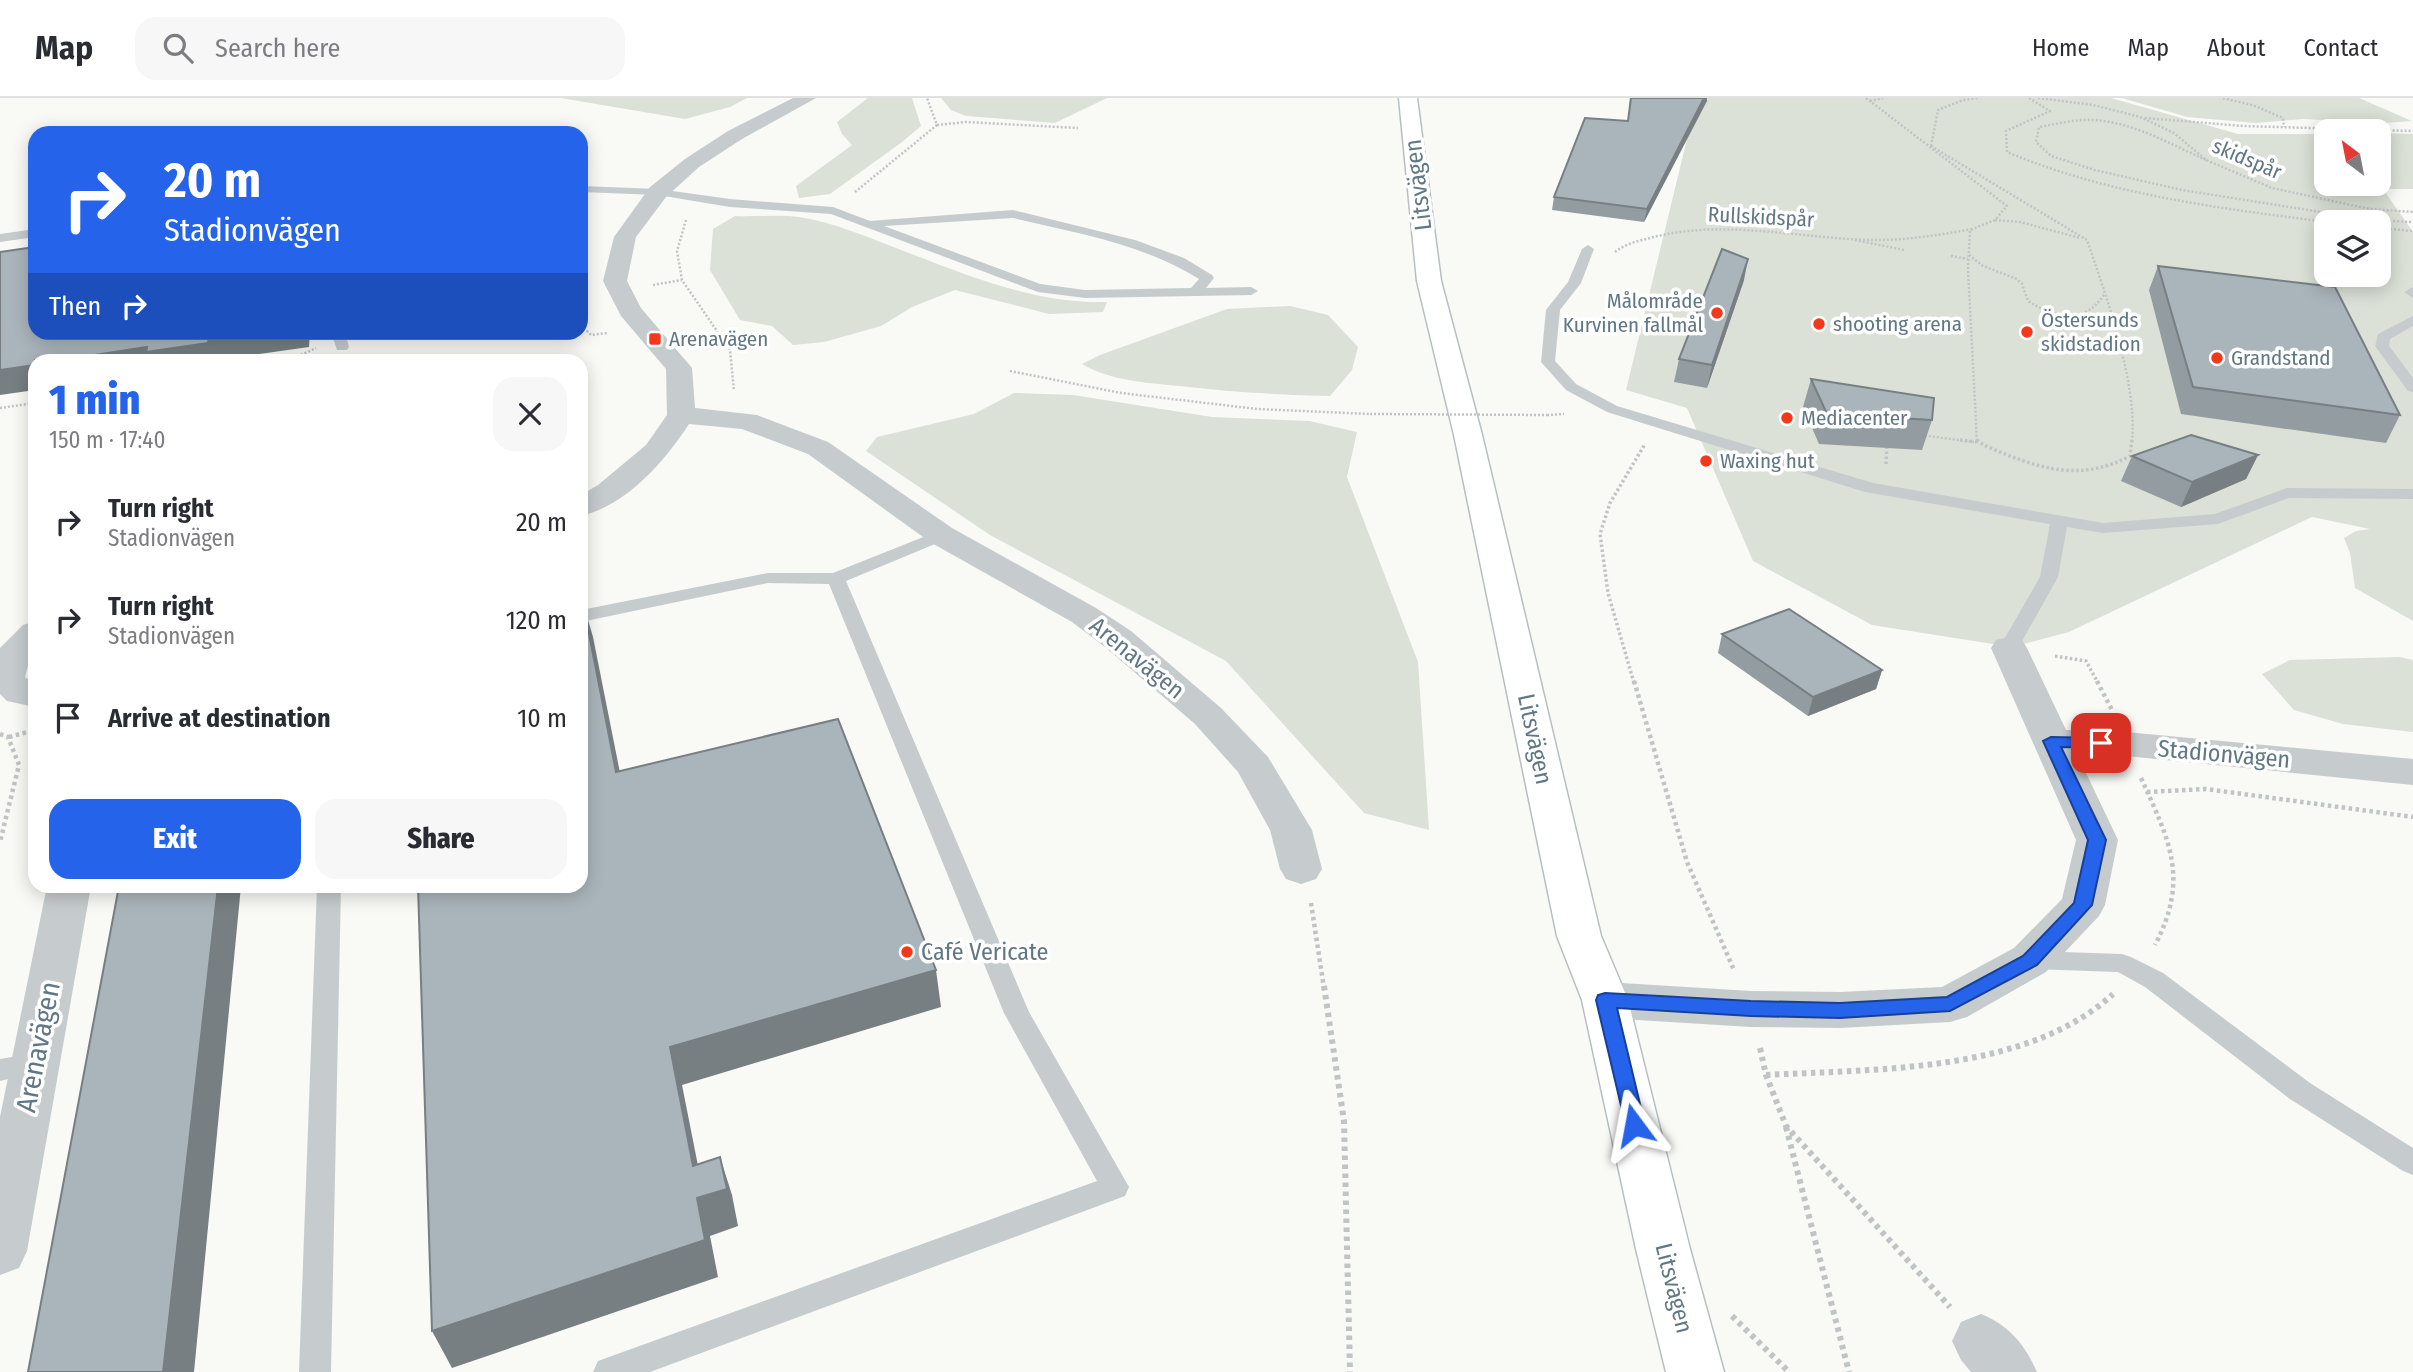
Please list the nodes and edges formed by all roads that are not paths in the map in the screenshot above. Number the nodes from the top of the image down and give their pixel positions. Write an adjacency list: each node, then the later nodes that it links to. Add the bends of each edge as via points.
1 (807, 98): 4 (street, via 724,142)
2 (1408, 98): 30 (main road, Litsvägen, via 1429,281 1468,435 1579,936)
3 (588, 189): 4 (lane)
4 (657, 192): 5 (lane, via 833,211); 13 (street, via 625,237 615,281 630,311 679,368)
5 (869, 224): 9 (lane, via 1038,288 1085,294); 9 (lane, via 1013,214 1131,243 1179,261 1207,278)
6 (28, 234): 7 (lane)
7 (0, 238)
8 (1588, 249): 16 (lane, via 1574,283 1553,310 1548,362 1571,387 1612,409 1871,488)
9 (1196, 291): 10 (lane)
10 (1251, 291)
11 (2413, 320): 12 (lane, via 2383,337 2382,346)
12 (2413, 388)
13 (681, 415): 15 (street, via 657,451); 17 (street, Arenavägen, via 747,421 818,448)
14 (2413, 494): 16 (lane, via 2287,493 2218,519 2104,528)
15 (588, 504)
16 (2059, 521): 21 (lane, via 2049,577)
17 (941, 535): 18 (lane); 26 (street, Arenavägen, via 1084,615 1208,716 1254,766 1291,830)
18 (836, 579): 19 (lane, via 768,578); 35 (lane, via 1017,1013 1115,1187)
19 (588, 615)
20 (28, 637): 22 (street)
21 (2009, 648): 24 (street)
22 (4, 662): 23 (street, via 6,679)
23 (28, 695)
24 (2051, 741): 25 (street, Stadionvägen); 29 (street, via 2097,840 2083,905)
25 (2413, 772)
26 (1301, 869)
27 (67, 893): 31 (street, Arenavägen)
28 (329, 893): 34 (lane)
29 (2030, 960): 30 (street, via 1950,1004 1751,1009); 32 (lane, via 2122,963 2175,996 2300,1091)
30 (1605, 1000): 36 (main road, Litsvägen)
31 (17, 1067): 33 (street, Arenavägen)
32 (2413, 1163)
33 (0, 1251)
34 (315, 1372)
35 (609, 1372)
36 (1695, 1372)

